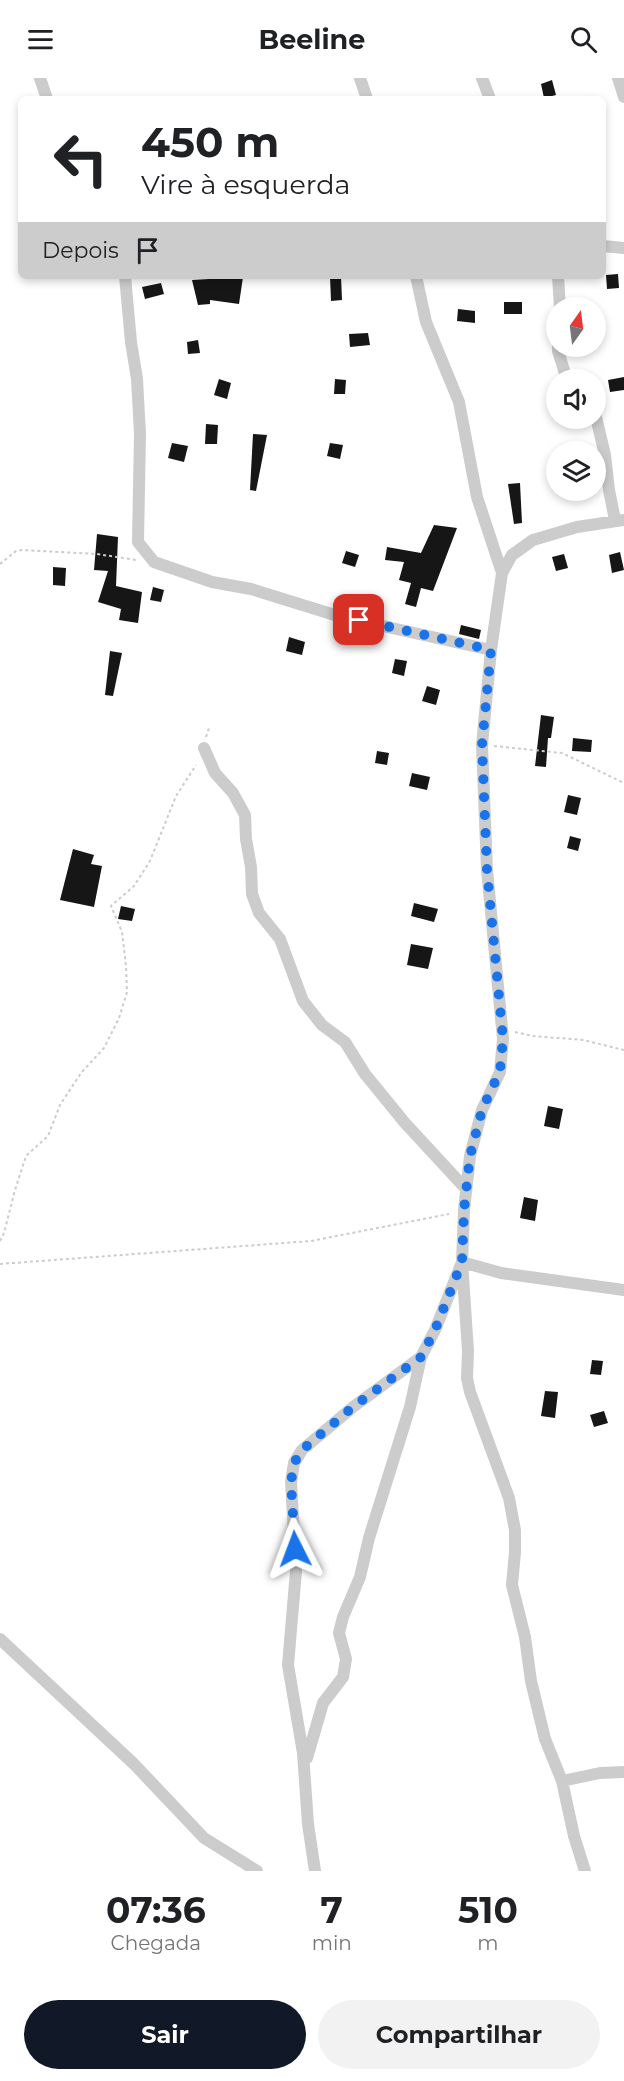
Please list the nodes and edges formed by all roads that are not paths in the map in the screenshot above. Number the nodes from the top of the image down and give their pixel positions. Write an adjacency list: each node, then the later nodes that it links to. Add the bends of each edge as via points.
1 (40, 78): 5 (street)
2 (360, 78): 6 (street)
3 (482, 78): 7 (street)
4 (618, 78): 8 (street)
5 (46, 96)
6 (366, 96)
7 (489, 96)
8 (624, 97)
9 (606, 246): 10 (street)
10 (624, 248)
11 (125, 279): 18 (street, via 140,434 138,542 154,562 338,616)
12 (417, 279): 17 (street, via 426,322 459,402 477,497)
13 (558, 279): 14 (street)
14 (559, 297)
15 (599, 429): 16 (street, via 609,490)
16 (620, 520): 17 (street, via 533,540 512,555)
17 (502, 573): 18 (street)
18 (491, 650): 20 (street, via 482,745 487,870 502,1028 500,1071 482,1110)
19 (204, 748): 20 (street, via 215,773 233,793 245,815 252,894 259,914 280,939 303,1001 322,1025 345,1042 405,1123)
20 (466, 1189): 21 (street)
21 (462, 1262): 22 (street, via 501,1273); 23 (street); 27 (street, via 467,1378 509,1498 515,1530 512,1585 545,1739)
22 (624, 1290)
23 (421, 1357): 25 (street, via 360,1577 339,1633 346,1659 343,1677 323,1703); 25 (street, via 344,1414 302,1450 294,1463 291,1482 296,1571 288,1665)
24 (0, 1639): 28 (street, via 134,1764 204,1838)
25 (304, 1768): 29 (street)
26 (624, 1772): 27 (street)
27 (562, 1781): 30 (street)
28 (256, 1871)
29 (315, 1871)
30 (585, 1871)

